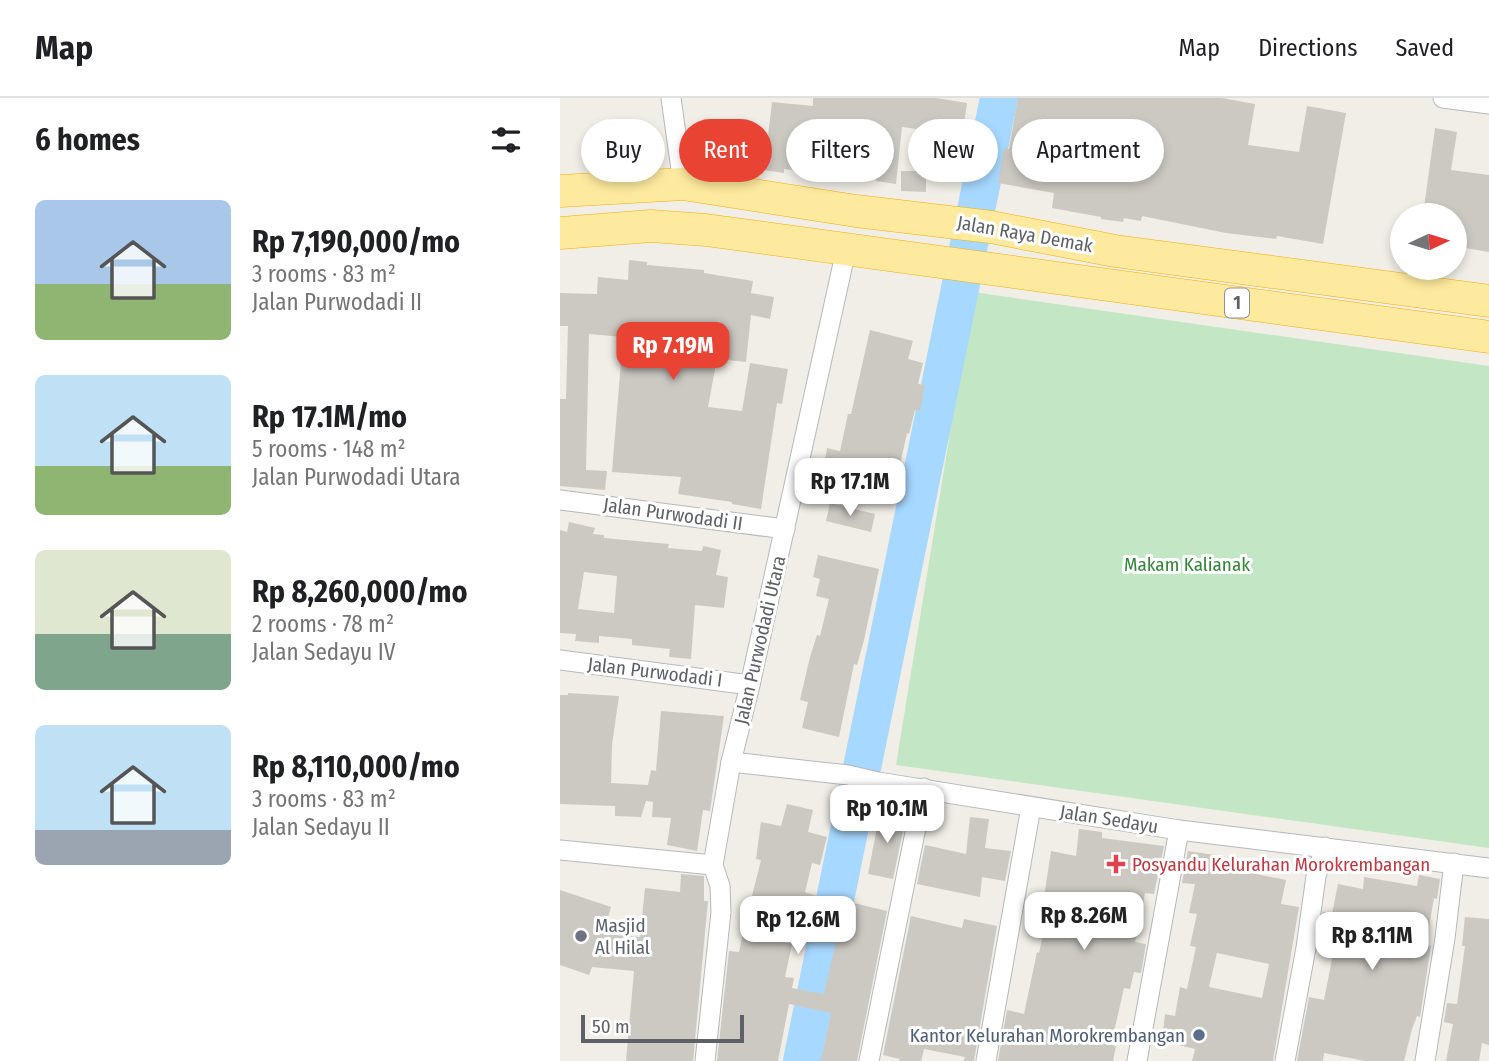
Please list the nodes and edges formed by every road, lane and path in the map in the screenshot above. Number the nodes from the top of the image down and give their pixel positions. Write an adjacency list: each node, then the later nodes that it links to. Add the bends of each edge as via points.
1 (671, 98): 4 (street)
2 (1443, 98): 3 (street)
3 (1489, 104)
4 (683, 184): 5 (highway, Jalan Raya Demak / 1); 8 (highway, Jalan Raya Demak / 1, via 941,219)
5 (560, 191)
6 (560, 233): 7 (highway, Jalan Raya Demak / 1, via 651,226)
7 (846, 250): 10 (highway, Jalan Raya Demak / 1); 15 (street, Jalan Purwodadi Utara)
8 (1136, 254): 9 (highway, Jalan Raya Demak / 1); 10 (highway, via 1141,273)
9 (1167, 258): 11 (highway, via 1157,274); 12 (highway, Jalan Raya Demak / 1)
10 (1131, 289): 11 (highway, Jalan Raya Demak / 1)
11 (1163, 293): 13 (highway, Jalan Raya Demak / 1)
12 (1489, 302)
13 (1489, 337)
14 (560, 500): 15 (street, Jalan Purwodadi II)
15 (785, 529): 17 (street, Jalan Purwodadi Utara)
16 (560, 660): 17 (street, Jalan Purwodadi I)
17 (750, 685): 18 (street, Jalan Purwodadi Utara)
18 (731, 762): 19 (street, Jalan Sedayu); 25 (street, Jalan Purwodadi Utara)
19 (924, 788): 20 (street, Jalan Sedayu); 28 (street)
20 (1031, 807): 21 (street, Jalan Sedayu); 29 (street)
21 (1179, 830): 22 (street, Jalan Sedayu); 30 (street)
22 (1325, 847): 24 (street, Jalan Sedayu); 31 (street, via 1316,876)
23 (560, 850): 25 (street)
24 (1454, 863): 26 (street, Jalan Sedayu); 32 (street)
25 (713, 865): 27 (street, via 721,912)
26 (1489, 868)
27 (705, 1061)
28 (869, 1061)
29 (986, 1061)
30 (1137, 1061)
31 (1285, 1061)
32 (1425, 1061)

